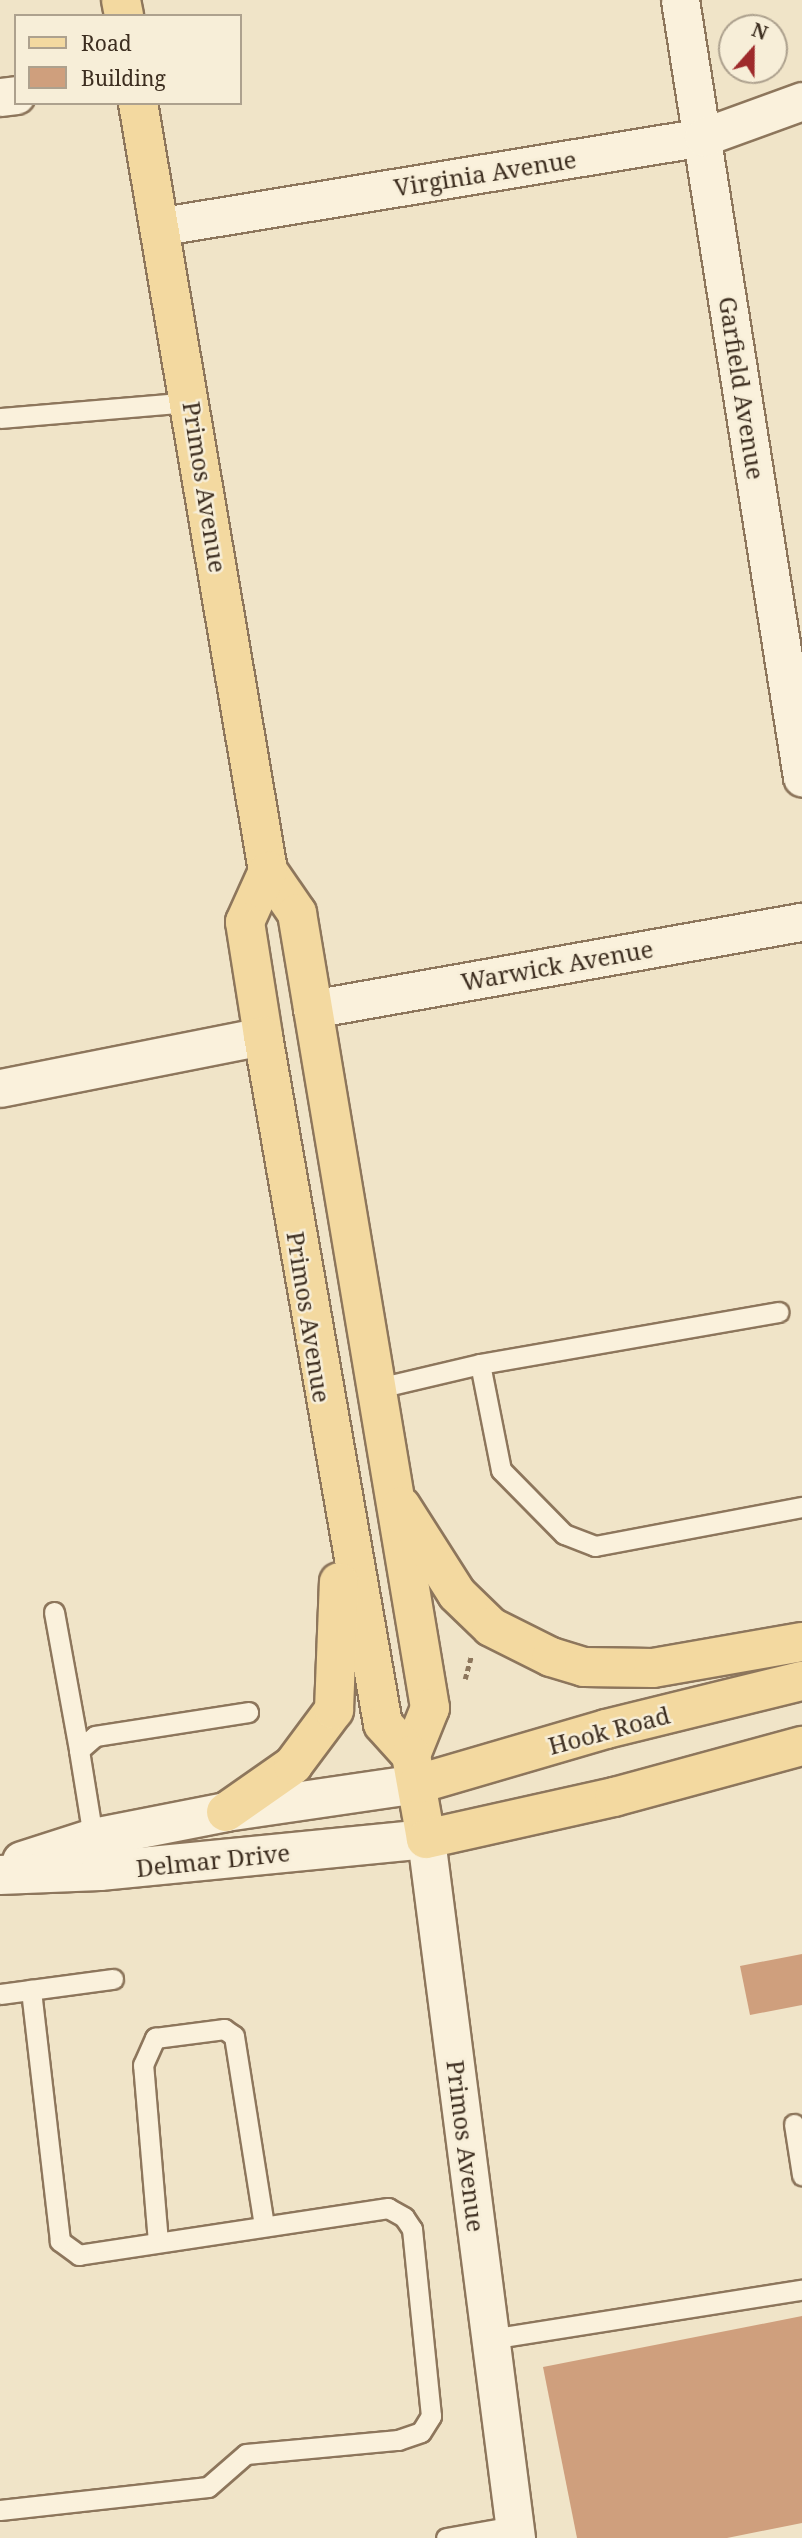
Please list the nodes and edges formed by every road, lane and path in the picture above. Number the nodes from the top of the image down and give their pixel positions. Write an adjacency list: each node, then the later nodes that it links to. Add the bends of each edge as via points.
1 (680, 0): 4 (street, Garfield Avenue)
2 (802, 101): 4 (street, Virginia Avenue)
3 (138, 105): 5 (main road, Primos Avenue)
4 (703, 137): 5 (street, Virginia Avenue); 8 (street, Garfield Avenue)
5 (163, 226): 6 (main road, Primos Avenue)
6 (191, 402): 7 (lane); 9 (main road, Primos Avenue)
7 (0, 418)
8 (802, 777)
9 (268, 871): 11 (main road, Primos Avenue, via 297,913); 12 (main road, Primos Avenue, via 245,922)
10 (802, 922): 11 (street, Warwick Avenue)
11 (312, 1009): 16 (main road, Primos Avenue)
12 (263, 1036): 13 (street); 18 (main road, Primos Avenue)
13 (0, 1088)
14 (778, 1312): 15 (lane)
15 (480, 1364): 16 (lane); 19 (lane, via 501,1470 564,1534 595,1546)
16 (374, 1388): 17 (main road, Primos Avenue)
17 (391, 1489): 21 (main road, via 457,1594 491,1627 530,1650 584,1667 620,1670); 28 (main road, Primos Avenue, via 430,1708)
18 (341, 1499): 28 (main road, Primos Avenue, via 383,1724); 29 (main road, via 334,1710 293,1765)
19 (802, 1507)
20 (54, 1612): 27 (lane)
21 (802, 1642)
22 (474, 1644): 24 (path)
23 (802, 1681): 28 (main road, Hook Road)
24 (462, 1691)
25 (248, 1712): 27 (lane, via 95,1736)
26 (802, 1746): 30 (main road, via 614,1797)
27 (79, 1750): 31 (lane)
28 (414, 1770): 29 (street, Delmar Drive); 30 (main road, Primos Avenue)
29 (226, 1812): 31 (street, Delmar Drive)
30 (426, 1839): 31 (street, Delmar Drive); 42 (street, Primos Avenue)
31 (97, 1854): 32 (street, Delmar Drive); 33 (street, Delmar Drive)
32 (0, 1869)
33 (0, 1875)
34 (113, 1979): 35 (lane)
35 (31, 1990): 36 (lane); 40 (lane, via 60,2241 79,2255)
36 (0, 1994)
37 (794, 2124): 38 (lane)
38 (802, 2175)
39 (264, 2225): 40 (lane); 40 (lane, via 234,2036 224,2029 155,2038 143,2065); 43 (lane, via 388,2208 404,2217 412,2229 432,2387 431,2416 421,2432 398,2440 246,2454 208,2487)
40 (158, 2242)
41 (802, 2290): 42 (lane)
42 (491, 2339): 44 (street, Primos Avenue)
43 (0, 2510)
44 (516, 2532): 45 (lane)
45 (446, 2538)

